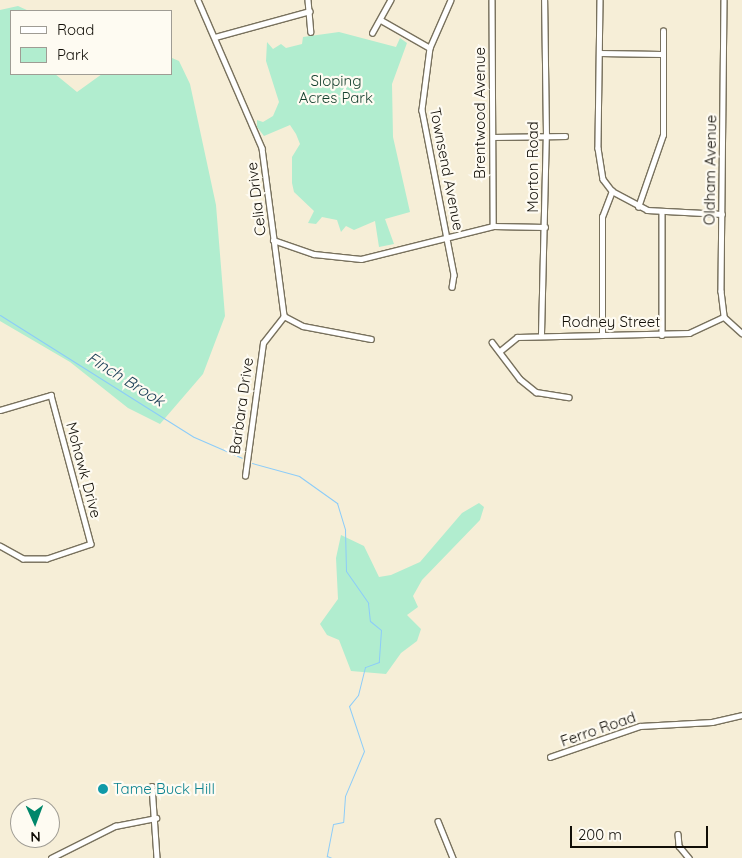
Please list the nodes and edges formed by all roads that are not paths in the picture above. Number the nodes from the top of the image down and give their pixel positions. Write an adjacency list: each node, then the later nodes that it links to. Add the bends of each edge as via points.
1 (198, 0): 14 (street, Celia Drive)
2 (308, 0): 9 (street)
3 (390, 0): 10 (street)
4 (451, 0): 15 (street, Townsend Avenue)
5 (492, 0): 20 (street, Brentwood Avenue)
6 (544, 0): 18 (street, Morton Road)
7 (600, 0): 16 (street)
8 (724, 0): 24 (street, Oldham Avenue)
9 (310, 11): 12 (street); 14 (street)
10 (381, 20): 13 (street); 15 (street)
11 (663, 31): 17 (street)
12 (310, 32)
13 (372, 33)
14 (214, 37): 28 (street, Celia Drive, via 262,148)
15 (430, 48): 27 (street, Townsend Avenue, via 422,110)
16 (600, 53): 17 (street); 21 (street, via 598,148 603,179)
17 (661, 54): 22 (street, via 663,134)
18 (546, 136): 19 (street); 20 (street); 26 (street, Morton Road)
19 (565, 136)
20 (494, 137): 25 (street, Brentwood Avenue)
21 (612, 192): 22 (street); 34 (street, via 602,217)
22 (638, 207): 23 (street)
23 (662, 212): 24 (street); 35 (street)
24 (722, 214): 31 (street, Oldham Avenue)
25 (493, 226): 26 (street); 27 (street)
26 (545, 227): 33 (street, Morton Road)
27 (448, 237): 28 (street, via 391,252 344,259 314,254); 29 (street, Townsend Avenue)
28 (273, 240): 30 (street, Celia Drive)
29 (452, 288)
30 (284, 316): 36 (street, via 303,326); 41 (street, Barbara Drive, via 263,343)
31 (724, 317): 32 (street); 35 (street, Rodney Street, via 689,333)
32 (742, 333)
33 (541, 334): 34 (street, Rodney Street); 38 (street, Rodney Street, via 517,337)
34 (602, 335): 35 (street, Rodney Street)
35 (662, 335)
36 (371, 339)
37 (492, 342): 38 (street)
38 (500, 351): 39 (street, via 520,379 536,392)
39 (569, 397)
40 (0, 410): 42 (street, Mohawk Drive, via 51,395 90,538 86,549 47,559 23,559)
41 (245, 476)
42 (0, 546)
43 (742, 715): 44 (street, Ferro Road, via 712,722 640,726)
44 (550, 757)
45 (152, 786): 46 (street)
46 (156, 818): 49 (street, via 115,826); 50 (street)
47 (438, 821): 51 (street)
48 (678, 834): 52 (street, via 679,846)
49 (51, 858)
50 (158, 858)
51 (453, 858)
52 (689, 858)

